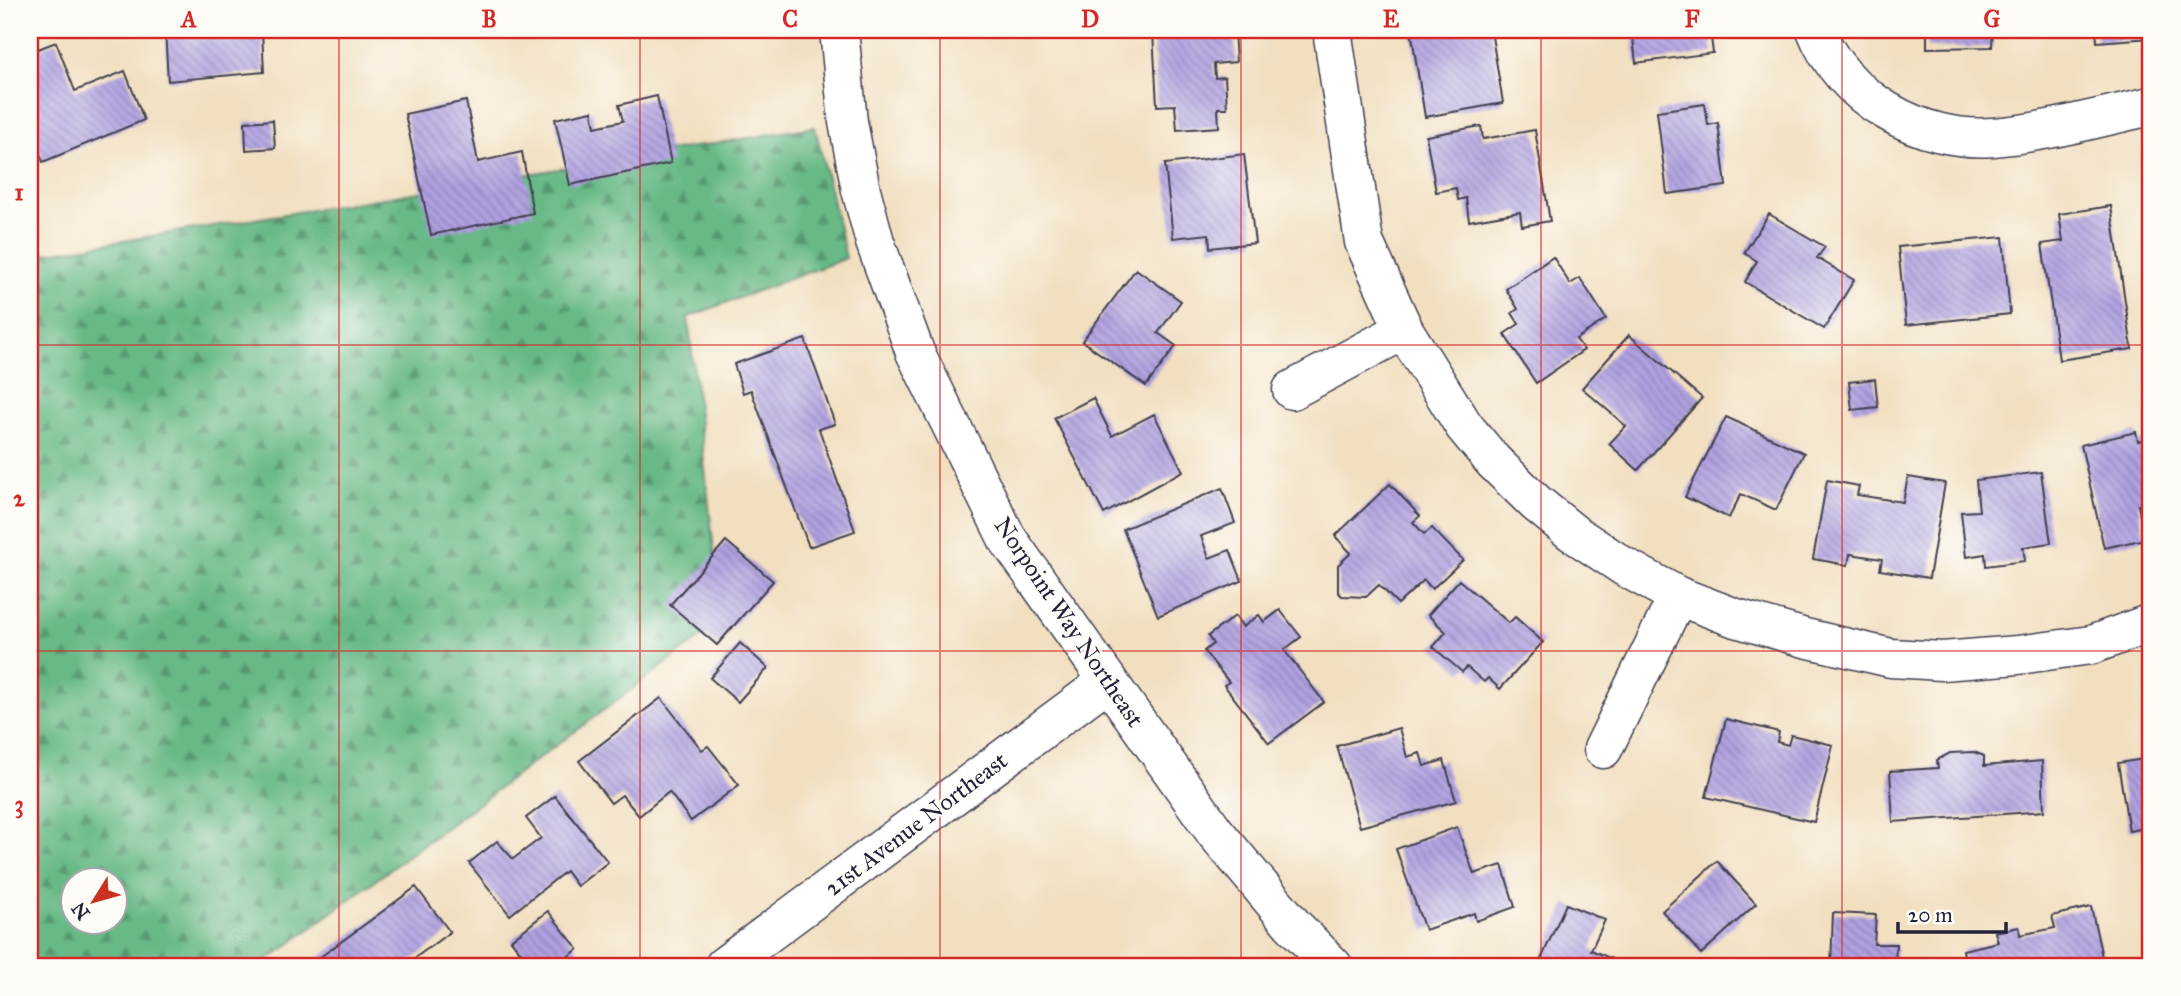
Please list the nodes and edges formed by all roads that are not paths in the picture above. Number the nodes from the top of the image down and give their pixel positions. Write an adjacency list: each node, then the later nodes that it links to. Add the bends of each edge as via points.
1 (839, 30): 9 (street, Norpoint Way Northeast, via 861,190 915,352 1007,538)
2 (1332, 30): 5 (street, via 1364,242)
3 (1816, 30): 4 (street, via 1838,68 1867,99 1943,135 1992,138)
4 (2151, 106)
5 (1404, 330): 6 (street); 7 (street, via 1464,426 1536,503 1573,533)
6 (1292, 390)
7 (1678, 597): 8 (street, via 1805,638 1891,658 1942,661 2091,645); 10 (street)
8 (2151, 623)
9 (1108, 681): 11 (street, Norpoint Way Northeast, via 1215,832); 12 (street, 21st Avenue Northeast)
10 (1603, 749)
11 (1268, 894): 13 (street); 14 (street, Norpoint Way Northeast)
12 (724, 966)
13 (1293, 966)
14 (1334, 966)

